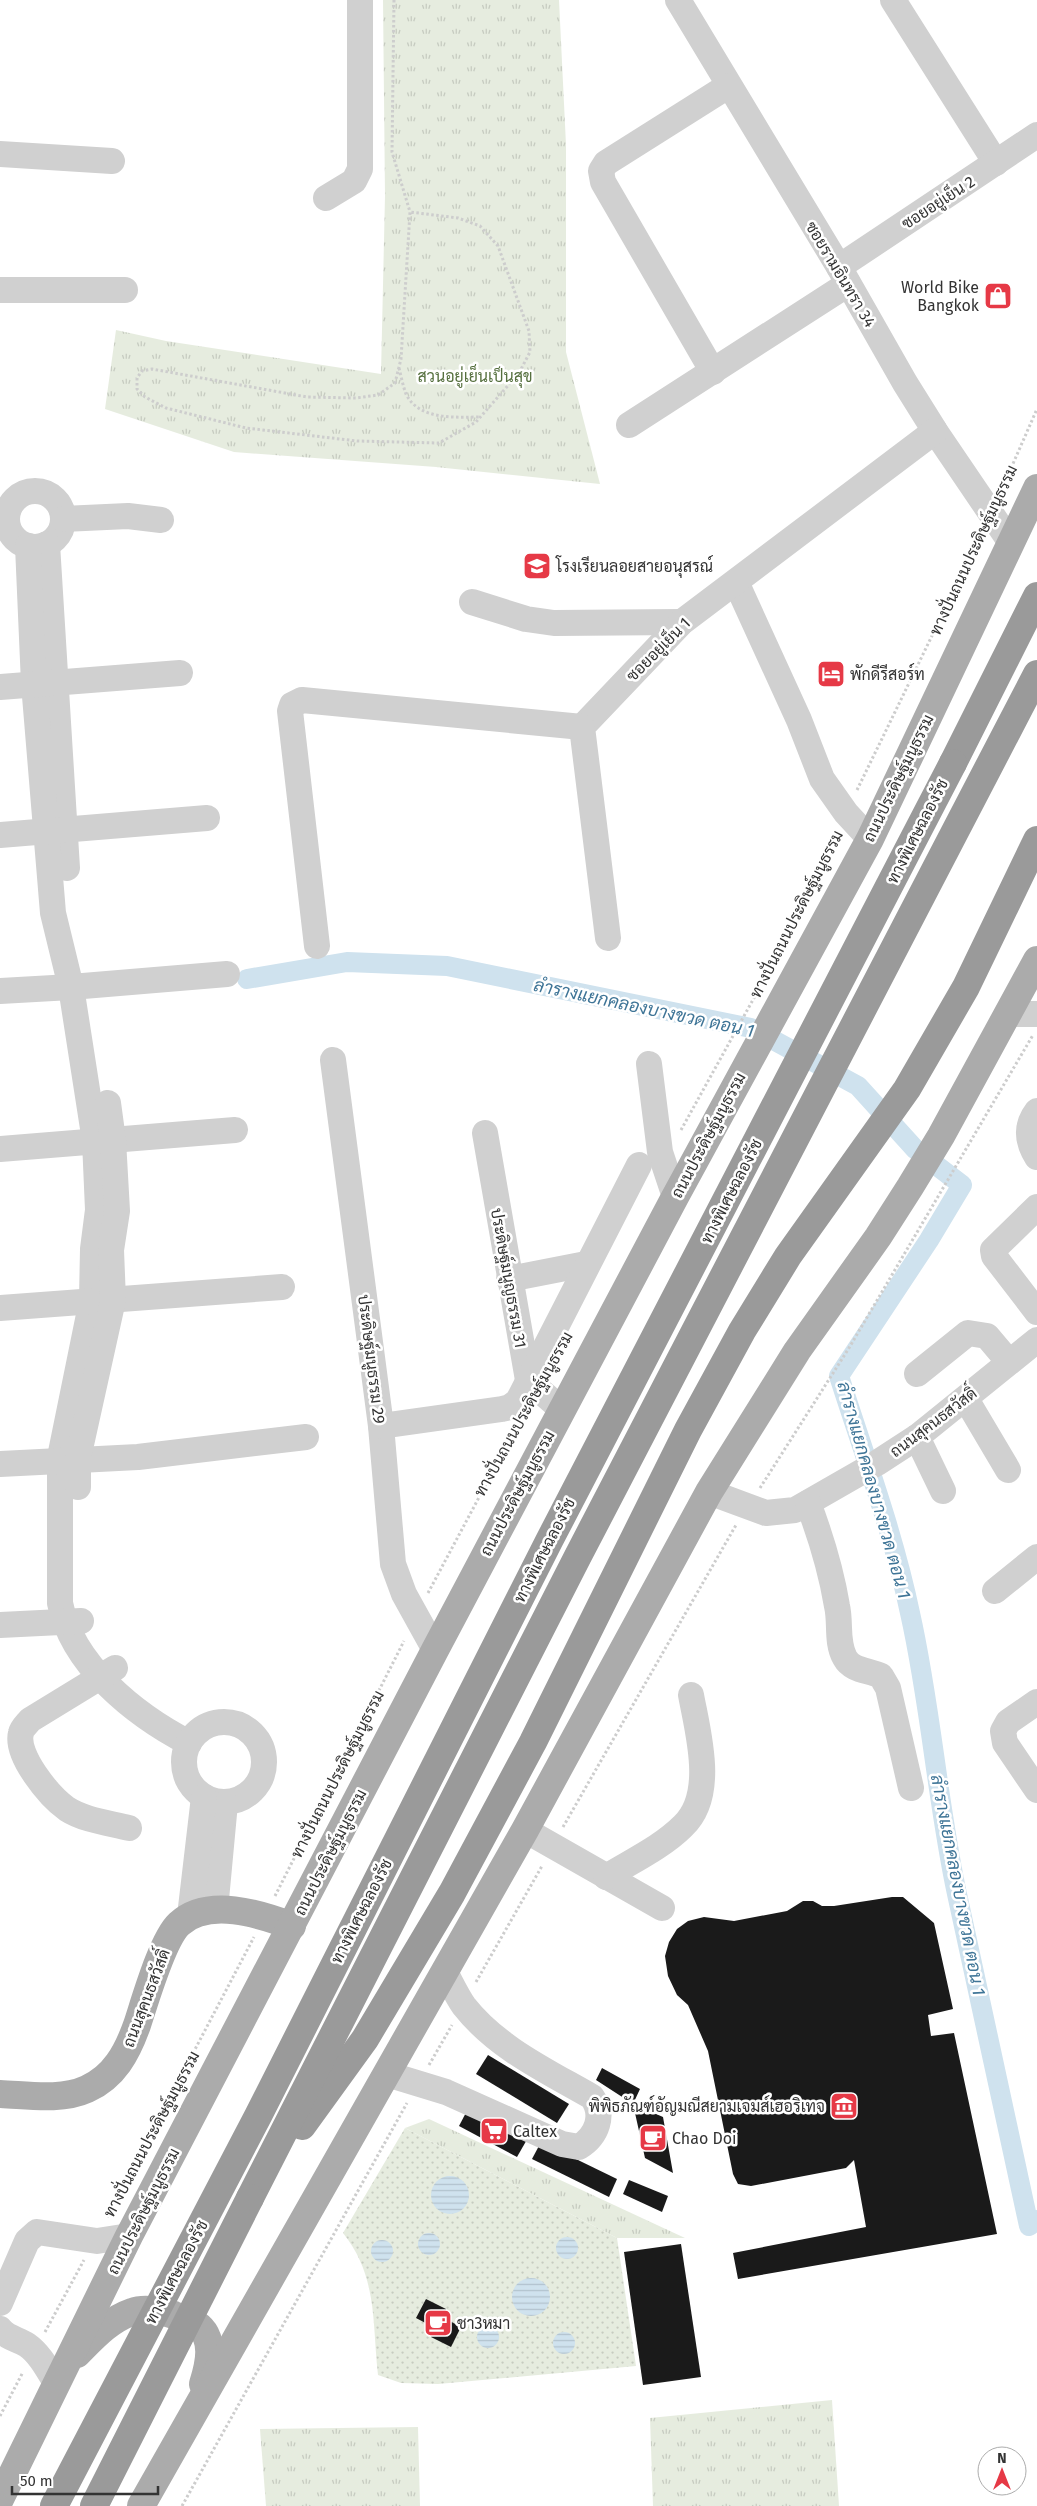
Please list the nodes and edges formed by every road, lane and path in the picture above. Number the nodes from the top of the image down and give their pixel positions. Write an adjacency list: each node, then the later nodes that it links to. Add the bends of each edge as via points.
1 (360, 0): 10 (street, via 360,169 354,181)
2 (394, 0): 11 (path, via 392,152)
3 (678, 0): 5 (street, ซอยรามอินทรา 34)
4 (893, 0): 9 (street)
5 (728, 86): 12 (street, ซอยรามอินทรา 34); 16 (street, via 606,164 601,171 603,182)
6 (1037, 135): 9 (street, ซอยอยู่เย็น 2)
7 (0, 154): 8 (street)
8 (112, 161)
9 (996, 164): 12 (street, ซอยอยู่เย็น 2)
10 (326, 198)
11 (410, 212): 15 (path); 18 (path, via 458,218 480,226 498,246 529,331 530,352 519,373)
12 (844, 276): 16 (street, ซอยอยู่เย็น 2); 20 (street, ซอยรามอินทรา 34)
13 (0, 290): 14 (street)
14 (125, 290)
15 (399, 367): 18 (path, via 407,396 424,412 447,417); 18 (path, via 395,383 378,395 356,398 307,397 152,369 142,370 137,378 137,389 144,397 166,408 246,428 357,440 439,443)
16 (713, 372): 19 (street, ซอยอยู่เย็น 2)
17 (1037, 409): 23 (path, ทางปั่นถนนประดิษฐ์มนูธรรม)
18 (481, 416)
19 (629, 425)
20 (935, 431): 23 (street, ซอยรามอินทรา 34); 28 (street, ซอยอยู่เย็น 1)
21 (1037, 488): 26 (main road, ถนนประดิษฐ์มนูธรรม)
22 (4, 510): 24 (street, via 26,492 39,491 56,502); 27 (street, via 15,538)
23 (992, 514): 26 (street, ซอยรามอินทรา 34); 37 (path, ทางปั่นถนนประดิษฐ์มนูธรรม)
24 (63, 519): 25 (street, via 128,516); 27 (street, via 58,534)
25 (161, 520)
26 (1012, 543): 41 (main road, ถนนประดิษฐ์มนูธรรม)
27 (37, 545): 34 (street)
28 (736, 582): 31 (street, ซอยอยู่เย็น 1); 37 (street, via 799,720 822,779)
29 (1037, 596): 120 (highway, ทางพิเศษฉลองรัช, bridge)
30 (472, 602): 31 (street, via 526,619 554,623)
31 (682, 622): 36 (street, ซอยอยู่เย็น 1)
32 (180, 674): 34 (street)
33 (1037, 674): 110 (highway, ทางพิเศษฉลองรัช, via 587,1538)
34 (45, 683): 35 (street); 39 (street)
35 (0, 687)
36 (582, 727): 43 (street); 44 (street, via 302,700 292,705 290,711)
37 (846, 813): 41 (street); 51 (path, ทางปั่นถนนประดิษฐ์มนูธรรม)
38 (207, 818): 39 (street)
39 (55, 830): 40 (street); 47 (street, via 71,911)
40 (0, 835)
41 (870, 839): 51 (main road, ถนนประดิษฐ์มนูธรรม)
42 (1037, 840): 110 (highway, via 966,986 888,1116 783,1264 742,1331 688,1430 533,1742 447,1902 365,2039)
43 (608, 938)
44 (317, 946)
45 (1037, 960): 49 (main road)
46 (227, 974): 47 (street)
47 (80, 986): 48 (street); 58 (street)
48 (0, 991)
49 (1008, 1014): 50 (street); 85 (main road, via 928,1157 878,1237 797,1351)
50 (1037, 1014)
51 (752, 1027): 61 (path, ทางปั่นถนนประดิษฐ์มนูธรรม); 63 (main road, ถนนประดิษฐ์มนูธรรม)
52 (1037, 1028): 62 (path)
53 (333, 1060): 78 (street, ประดิษฐ์มนูธรรม 29)
54 (649, 1064): 61 (street)
55 (1037, 1111): 60 (street, via 1028,1130 1028,1143)
56 (235, 1130): 58 (street)
57 (485, 1133): 66 (street, ประดิษฐ์มนูญธรรม 31)
58 (104, 1140): 59 (street); 68 (street, via 117,1211)
59 (0, 1149)
60 (1037, 1157)
61 (651, 1164): 63 (street); 65 (street)
62 (946, 1182)
63 (674, 1197): 76 (main road, ถนนประดิษฐ์มนูธรรม)
64 (1037, 1207): 70 (street, via 993,1252)
65 (586, 1264): 66 (street); 74 (street)
66 (509, 1279): 74 (street, ประดิษฐ์มนูญธรรม 31)
67 (282, 1287): 68 (street)
68 (102, 1300): 69 (street); 81 (street)
69 (0, 1308)
70 (1037, 1312)
71 (1037, 1340): 72 (street, ถนนสุคนธสวัสดิ์)
72 (1009, 1362): 73 (street, via 987,1336 968,1333); 75 (street, ถนนสุคนธสวัสดิ์)
73 (917, 1374)
74 (528, 1380): 76 (street); 78 (street, via 518,1401 510,1407)
75 (966, 1399): 80 (street, ถนนสุคนธสวัสดิ์); 83 (street)
76 (561, 1409): 92 (main road, ถนนประดิษฐ์มนูธรรม)
77 (519, 1421): 89 (path, ทางปั่นถนนประดิษฐ์มนูธรรม)
78 (381, 1426): 89 (street, ประดิษฐ์มนูธรรม 29, via 393,1564 404,1594)
79 (306, 1437): 81 (street, via 138,1457)
80 (917, 1437): 84 (street); 86 (street, ถนนสุคนธสวัสดิ์)
81 (69, 1459): 82 (street); 90 (street, via 77,1582)
82 (0, 1464)
83 (1008, 1470)
84 (943, 1491)
85 (709, 1492): 86 (street, ถนนสุคนธสวัสดิ์, via 766,1513 795,1510); 101 (main road)
86 (808, 1503): 97 (street, via 829,1564 838,1609 839,1640 845,1659 854,1668 881,1676 888,1688)
87 (1037, 1557): 88 (street)
88 (995, 1590)
89 (417, 1615): 92 (street, ประดิษฐ์มนูธรรม 29); 105 (path, ทางปั่นถนนประดิษฐ์มนูธรรม)
90 (73, 1622): 91 (street); 93 (street)
91 (0, 1625)
92 (434, 1650): 106 (main road, ถนนประดิษฐ์มนูธรรม)
93 (109, 1672): 96 (street); 100 (street, via 30,1720 21,1731 20,1746 35,1775 68,1809 85,1817)
94 (691, 1694): 102 (street, via 703,1768 700,1798 684,1826)
95 (1037, 1702): 98 (street, via 1008,1722 1003,1731 1005,1743)
96 (194, 1737): 99 (street, via 184,1761 189,1782); 99 (street, via 217,1723 236,1724 252,1733 263,1749 264,1768 258,1786 243,1798)
97 (911, 1788)
98 (1037, 1790)
99 (214, 1800): 104 (street)
100 (129, 1828)
101 (525, 1830): 102 (street); 107 (main road)
102 (606, 1877): 103 (street)
103 (662, 1908)
104 (202, 1913): 105 (main road, via 240,1910); 109 (main road, ถนนสุคนธสวัสดิ์, via 178,1925 163,1951 128,2048 119,2064 103,2080 70,2095)
105 (265, 1916): 106 (main road); 112 (path, ทางปั่นถนนประดิษฐ์มนูธรรม)
106 (292, 1926): 111 (main road, ถนนประดิษฐ์มนูธรรม)
107 (445, 1972): 108 (main road); 108 (street, via 463,2005 481,2024 518,2055 592,2097 598,2106 598,2125 589,2141 579,2147 562,2144 446,2092)
108 (387, 2074): 118 (main road)
109 (0, 2094)
110 (250, 2198): 121 (highway, ทางพิเศษฉลองรัช, bridge)
111 (129, 2236): 112 (street); 116 (main road, ถนนประดิษฐ์มนูธรรม)
112 (94, 2240): 113 (street, via 36,2232 27,2241); 115 (path, ทางปั่นถนนประดิษฐ์มนูธรรม)
113 (0, 2304)
114 (0, 2329): 115 (street)
115 (35, 2351): 116 (street); 117 (path, ทางปั่นถนนประดิษฐ์มนูธรรม)
116 (59, 2376): 118 (main road, via 107,2325 120,2317 135,2311 167,2313 196,2324 204,2331 209,2343 206,2375); 119 (main road, ถนนประดิษฐ์มนูธรรม)
117 (0, 2416)
118 (192, 2418): 122 (main road)
119 (0, 2499)
120 (54, 2506)
121 (94, 2506)
122 (140, 2506)

